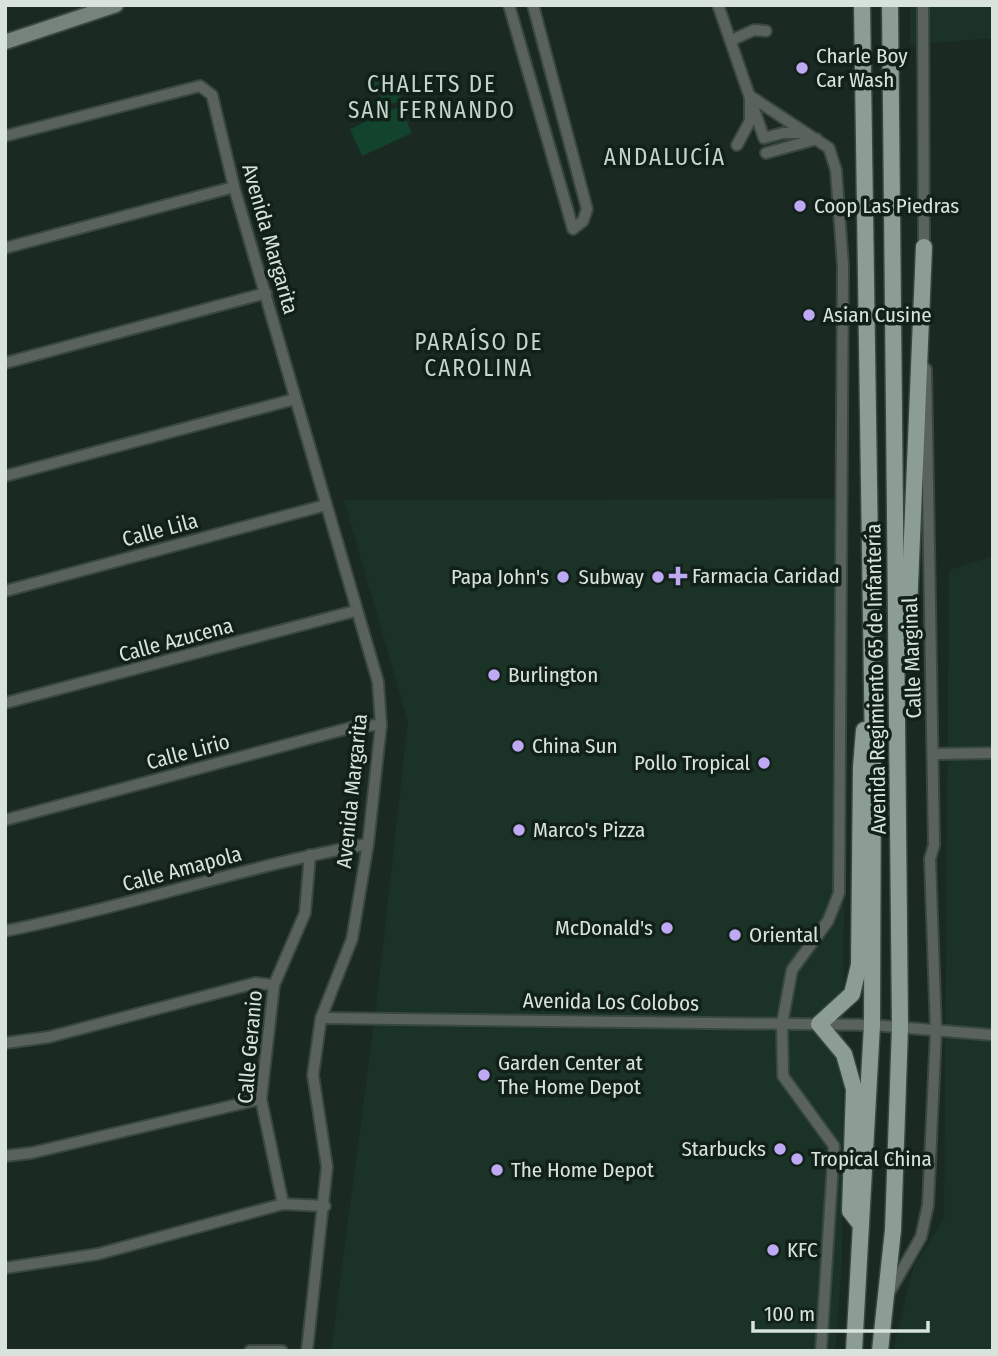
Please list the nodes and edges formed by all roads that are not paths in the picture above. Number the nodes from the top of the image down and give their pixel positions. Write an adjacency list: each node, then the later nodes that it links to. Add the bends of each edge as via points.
1 (116, 5): 11 (street)
2 (509, 5): 3 (street, via 573,229 583,221 587,209)
3 (533, 5)
4 (718, 5): 10 (street)
5 (862, 5): 28 (main road, Avenida Regimiento 65 de Infantería)
6 (890, 5): 33 (main road, Avenida Regimiento 65 de Infantería)
7 (923, 5): 19 (street, Calle Marginal)
8 (752, 24): 10 (street)
9 (766, 31): 10 (street)
10 (731, 38): 12 (street)
11 (5, 42)
12 (750, 96): 13 (street); 13 (street, via 764,138); 16 (street, via 750,121)
13 (806, 133): 15 (street)
14 (5, 136): 18 (street, Avenida Margarita, via 200,86 212,95)
15 (817, 139): 17 (street); 40 (street, via 834,157 843,267 839,893 828,921 792,970)
16 (737, 145)
17 (766, 153)
18 (234, 187): 20 (street); 21 (street, Avenida Margarita)
19 (924, 247): 32 (street, Calle Marginal); 33 (main road, via 912,590)
20 (5, 248)
21 (266, 293): 22 (street); 23 (street, Avenida Margarita)
22 (5, 363)
23 (295, 399): 24 (street); 25 (street, Avenida Margarita)
24 (5, 476)
25 (326, 505): 26 (street, Calle Lila); 27 (street, Avenida Margarita)
26 (5, 592)
27 (355, 611): 29 (street, Calle Azucena); 30 (street, Avenida Margarita, via 378,682)
28 (872, 655): 41 (main road, via 860,767 859,965 852,994); 42 (main road, Avenida Regimiento 65 de Infantería)
29 (5, 703)
30 (381, 725): 34 (street, Calle Lirio, via 358,726); 35 (street, Avenida Margarita)
31 (993, 753): 32 (street)
32 (934, 754): 44 (street, Calle Marginal, via 930,859)
33 (899, 768): 43 (main road, Avenida Regimiento 65 de Infantería)
34 (5, 820)
35 (368, 844): 36 (street, Calle Amapola); 39 (street, Avenida Margarita, via 352,939)
36 (310, 855): 37 (street, Calle Amapola, via 68,919); 38 (street, Calle Geranio, via 305,913)
37 (5, 931)
38 (274, 985): 46 (street, via 255,983 49,1037); 47 (street, Calle Geranio)
39 (321, 1017): 40 (street, Avenida Los Colobos); 50 (street, Avenida Margarita, via 313,1075 327,1167)
40 (782, 1024): 41 (street, Avenida Los Colobos); 57 (street, via 783,1076 834,1146)
41 (818, 1024): 42 (street, Avenida Los Colobos); 51 (main road, via 844,1054 852,1077 850,1211)
42 (872, 1025): 43 (street, Avenida Los Colobos); 51 (main road, Avenida Regimiento 65 de Infantería)
43 (900, 1027): 44 (street, Avenida Los Colobos); 53 (main road, Avenida Regimiento 65 de Infantería)
44 (936, 1031): 45 (street, Avenida Los Colobos); 53 (street, Calle Marginal, via 928,1205 921,1237)
45 (993, 1035)
46 (5, 1043)
47 (261, 1099): 48 (street); 49 (street, Calle Geranio)
48 (5, 1156)
49 (283, 1204): 50 (street); 52 (street, via 98,1254)
50 (325, 1206): 56 (street, Avenida Margarita)
51 (861, 1225): 58 (main road, Avenida Regimiento 65 de Infantería)
52 (5, 1268)
53 (886, 1300): 59 (main road, Avenida Regimiento 65 de Infantería)
54 (250, 1351): 55 (street)
55 (282, 1351)
56 (307, 1351)
57 (821, 1351)
58 (854, 1351)
59 (880, 1351)

